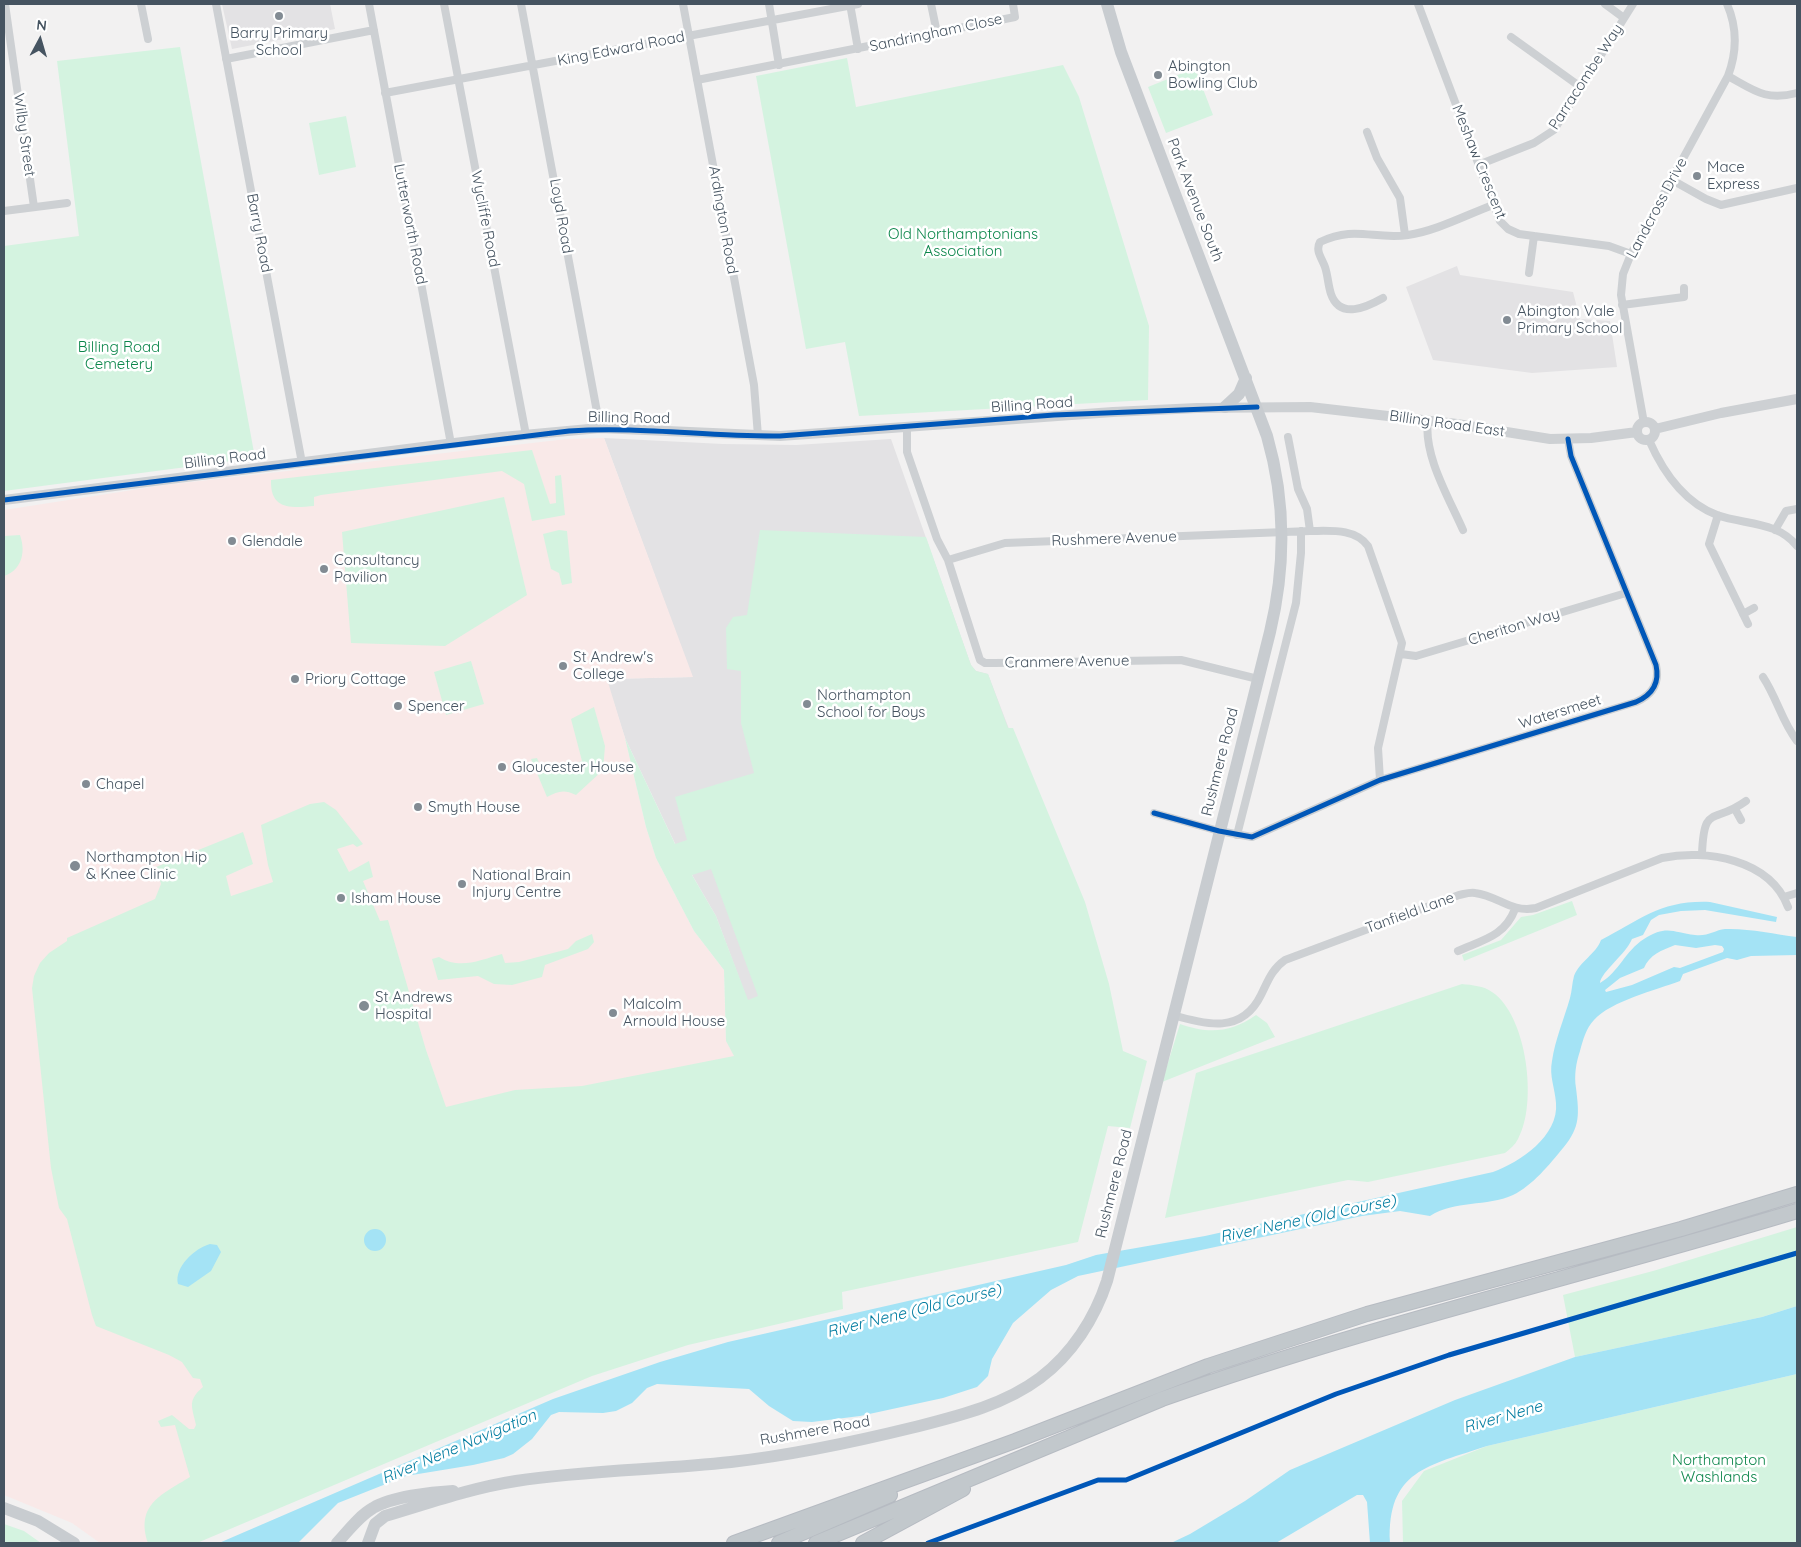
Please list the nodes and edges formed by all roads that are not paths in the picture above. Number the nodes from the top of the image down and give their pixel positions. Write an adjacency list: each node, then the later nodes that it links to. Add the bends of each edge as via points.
1 (5, 4): 40 (street, Wilby Street)
2 (141, 4): 23 (street)
3 (216, 4): 25 (street, Barry Road)
4 (369, 4): 19 (street, Lutterworth Road)
5 (444, 4): 29 (street, Wycliffe Road)
6 (521, 4): 27 (street, Loyd Road)
7 (683, 4): 21 (street, Ardington Road)
8 (769, 4): 18 (street)
9 (852, 4): 18 (street, King Edward Road); 24 (street)
10 (931, 4): 20 (street)
11 (1013, 4): 20 (street, Sandringham Close, via 1015,17)
12 (1107, 4): 49 (main road, Park Avenue South, via 1121,52)
13 (1418, 4): 35 (street, Meshaw Crescent)
14 (1605, 4): 17 (street)
15 (1633, 4): 17 (street, Parracombe Way)
16 (1727, 4): 28 (street, Landcross Drive, via 1735,46)
17 (1624, 18): 31 (street, Parracombe Way)
18 (772, 21): 21 (street, King Edward Road); 26 (street)
19 (374, 30): 25 (street); 32 (street, Lutterworth Road)
20 (936, 33): 24 (street, Sandringham Close)
21 (689, 36): 27 (street, King Edward Road); 30 (street, Ardington Road)
22 (1511, 37): 31 (street)
23 (148, 39)
24 (858, 49): 26 (street, Sandringham Close)
25 (226, 59): 65 (street, Barry Road)
26 (779, 65): 30 (street, Sandringham Close)
27 (533, 66): 29 (street, King Edward Road); 56 (street, Loyd Road)
28 (1728, 76): 33 (street, via 1765,96); 36 (street, Landcross Drive)
29 (459, 80): 32 (street, King Edward Road); 59 (street, Wycliffe Road)
30 (697, 80): 60 (street, Ardington Road, via 754,385)
31 (1582, 88): 35 (street, Parracombe Way, via 1549,134 1534,144)
32 (385, 93): 64 (street, Lutterworth Road)
33 (1797, 93)
34 (1367, 132): 42 (street, via 1376,158 1400,198)
35 (1478, 165): 39 (street, Meshaw Crescent)
36 (1672, 180): 37 (street, via 1721,205); 44 (street, Landcross Drive)
37 (1797, 188)
38 (67, 202): 40 (street)
39 (1492, 205): 42 (street); 43 (street, Meshaw Crescent, via 1508,229)
40 (34, 207): 41 (street)
41 (4, 211)
42 (1406, 235): 47 (street, via 1349,232 1320,242 1318,246 1330,293 1337,305 1351,310 1360,309)
43 (1534, 236): 44 (street, Meshaw Crescent, via 1609,246); 45 (street)
44 (1631, 254): 48 (street, Landcross Drive, via 1623,274)
45 (1529, 273)
46 (1684, 288): 48 (street, via 1685,302)
47 (1384, 298)
48 (1622, 305): 54 (street, Landcross Drive)
49 (1246, 378): 51 (main road, via 1239,394); 52 (main road, Park Avenue South)
50 (1797, 399): 57 (street)
51 (1226, 407): 52 (street, Billing Road); 55 (street, Billing Road)
52 (1257, 407): 53 (street, Billing Road East, via 1310,406); 73 (main road, Rushmere Road, via 1276,469)
53 (1428, 420): 62 (street, Billing Road East, via 1532,437); 69 (street, via 1429,451)
54 (1644, 423): 57 (street); 58 (street)
55 (907, 426): 60 (street, Billing Road); 75 (street, Cranmere Avenue, via 907,452 937,539)
56 (600, 428): 59 (street, Billing Road); 60 (street, Billing Road)
57 (1655, 429): 63 (street, via 1653,438)
58 (1637, 432): 62 (street, Billing Road East); 63 (street, via 1644,440)
59 (526, 435): 64 (street, Billing Road)
60 (758, 436)
61 (1288, 437): 72 (street)
62 (1568, 439): 76 (street, Watersmeet, via 1571,456)
63 (1649, 440): 68 (street, via 1681,492 1700,507)
64 (451, 444): 65 (street, Billing Road)
65 (302, 463): 66 (street, Billing Road)
66 (4, 500)
67 (1797, 509): 70 (street, via 1786,511)
68 (1718, 515): 70 (street); 78 (street, via 1709,544)
69 (1463, 530)
70 (1775, 530): 74 (street, via 1788,536)
71 (1301, 531): 72 (street, Rushmere Avenue); 73 (street, Rushmere Avenue); 90 (street, via 1299,580 1291,628)
72 (1310, 531): 80 (street, Rushmere Avenue, via 1348,532 1363,538 1400,636)
73 (1283, 532): 75 (street, Rushmere Avenue, via 1005,543); 82 (main road, Rushmere Road, via 1277,602)
74 (1797, 546)
75 (948, 560): 82 (street, Cranmere Avenue, via 976,655 986,663 1181,660)
76 (1626, 593): 80 (street, Cheriton Way, via 1416,656); 84 (street, Watersmeet, via 1658,674 1652,692 1644,698)
77 (1754, 608): 78 (street)
78 (1743, 614): 79 (street)
79 (1748, 624)
80 (1401, 654): 84 (street, via 1378,748)
81 (1763, 677): 83 (street, via 1775,696 1786,727)
82 (1258, 679): 89 (main road, Rushmere Road)
83 (1797, 741)
84 (1380, 780): 90 (street, Watersmeet, via 1258,835)
85 (1746, 801): 86 (street)
86 (1736, 809): 88 (street); 91 (street, via 1706,821)
87 (1154, 813): 89 (street, Watersmeet)
88 (1741, 820)
89 (1219, 831): 90 (street, Watersmeet); 99 (main road, Rushmere Road)
90 (1238, 835)
91 (1702, 854): 93 (street, Tanfield Lane, via 1742,864 1761,875); 95 (street, Tanfield Lane, via 1662,858 1536,908)
92 (1797, 893): 93 (street)
93 (1784, 897): 94 (street, Tanfield Lane)
94 (1788, 907)
95 (1515, 909): 97 (street, via 1505,929); 99 (street, Tanfield Lane, via 1475,893 1459,895 1285,960 1275,967 1254,1008 1240,1018 1212,1025)
96 (1470, 936): 97 (street)
97 (1473, 944): 98 (street)
98 (1458, 951)
99 (1173, 1016): 104 (main road, Rushmere Road, via 1103,1293 1072,1347 1030,1385 982,1408 846,1444 730,1462 570,1474)
100 (1797, 1194): 102 (highway, via 1681,1229 1367,1314 1208,1366)
101 (1797, 1211): 103 (highway, via 1293,1355 1162,1399)
102 (1015, 1441): 109 (highway); 110 (highway)
103 (999, 1466): 111 (highway); 112 (highway, via 951,1497)
104 (467, 1490): 107 (main road, Rushmere Road, via 437,1492 374,1507); 108 (main road, Rushmere Road, via 385,1516 375,1524)
105 (4, 1508): 106 (main road, via 38,1521)
106 (74, 1543)
107 (337, 1543)
108 (368, 1543)
109 (734, 1543)
110 (779, 1543)
111 (816, 1543)
112 (863, 1543)

